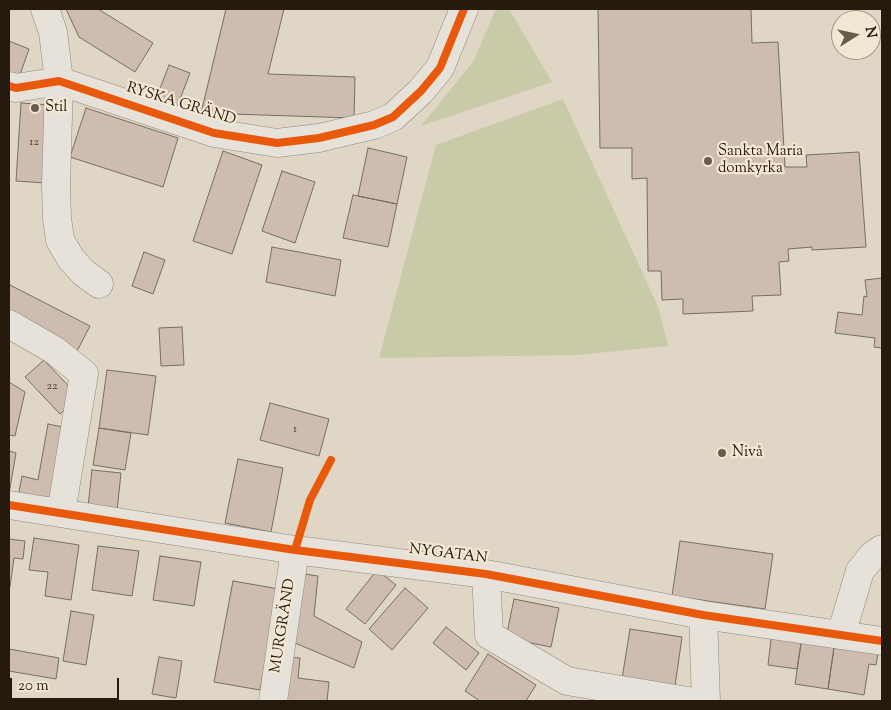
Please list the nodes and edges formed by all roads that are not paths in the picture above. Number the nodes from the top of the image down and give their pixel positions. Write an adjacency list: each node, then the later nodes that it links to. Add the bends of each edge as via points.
1 (45, 9): 3 (street, via 53,32)
2 (464, 9): 3 (street, RYSKA GRÄND, via 440,68 393,117 374,125 318,138 276,143 214,132)
3 (59, 81): 4 (street, RYSKA GRÄND, via 16,88); 5 (street, via 56,186 60,240 71,259)
4 (9, 86)
5 (100, 284)
6 (9, 324): 8 (street, via 54,350 84,374)
7 (9, 505): 8 (street, NYGATAN)
8 (61, 513): 10 (street, NYGATAN)
9 (882, 549): 13 (street, via 860,571)
10 (296, 550): 11 (street, NYGATAN); 15 (street, MURGRÄND)
11 (486, 574): 12 (street, NYGATAN); 16 (street, via 488,635 567,681)
12 (703, 615): 13 (street, NYGATAN); 17 (street)
13 (841, 635): 14 (street, NYGATAN)
14 (882, 641)
15 (273, 701)
16 (688, 701)
17 (706, 701)

